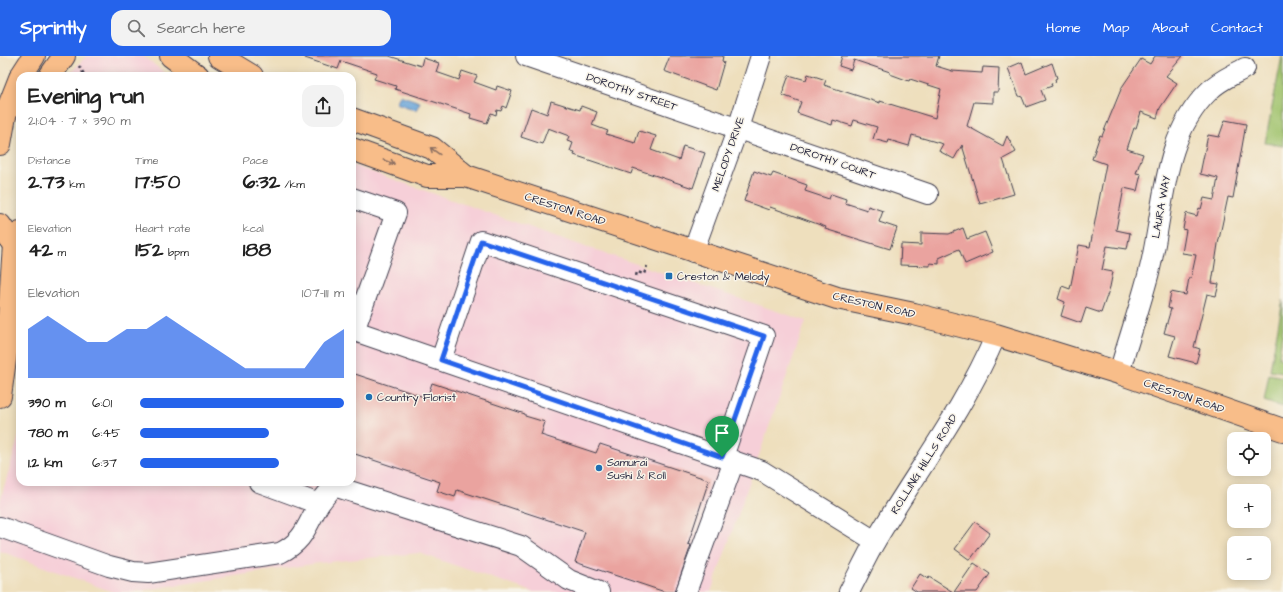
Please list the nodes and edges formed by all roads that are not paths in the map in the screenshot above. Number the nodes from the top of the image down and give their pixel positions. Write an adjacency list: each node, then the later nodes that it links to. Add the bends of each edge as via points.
1 (34, 56): 8 (main road)
2 (171, 56): 10 (main road)
3 (219, 56): 11 (main road)
4 (526, 56): 14 (street, DOROTHY STREET)
5 (761, 56): 14 (street, MELODY DRIVE)
6 (72, 61): 9 (main road)
7 (1245, 68): 29 (street, LAURA WAY, via 1210,90 1190,113 1176,139 1150,268)
8 (24, 72)
9 (56, 72)
10 (193, 72)
11 (245, 72)
12 (16, 89): 15 (main road, via 5,116)
13 (356, 120): 17 (main road, CRESTON ROAD, one-way to 13, via 432,148)
14 (738, 128): 18 (street, DOROTHY COURT); 22 (street, MELODY DRIVE)
15 (0, 144)
16 (356, 150): 17 (main road, CRESTON ROAD, one-way to 17, via 427,176)
17 (466, 176): 22 (main road, CRESTON ROAD)
18 (928, 194)
19 (356, 199): 24 (street, via 396,214)
20 (0, 225): 21 (main road)
21 (16, 239)
22 (693, 252): 26 (main road, CRESTON ROAD, via 837,298)
23 (16, 256): 27 (main road)
24 (356, 322)
25 (356, 331): 28 (street)
26 (996, 335): 29 (main road, CRESTON ROAD); 36 (street, ROLLING HILLS ROAD, via 982,368 966,396)
27 (4, 345): 30 (main road)
28 (441, 360): 32 (street); 32 (street, via 481,241 764,336)
29 (1120, 373): 31 (main road, CRESTON ROAD)
30 (0, 396)
31 (1283, 430)
32 (728, 459): 36 (street, via 762,471); 38 (street)
33 (270, 486): 34 (street)
34 (319, 504): 35 (street, via 303,536 293,547 280,553 148,573 109,566); 37 (street, via 334,486 521,546 569,580)
35 (0, 527)
36 (875, 541): 39 (street, ROLLING HILLS ROAD)
37 (599, 592)
38 (686, 592)
39 (849, 592)

